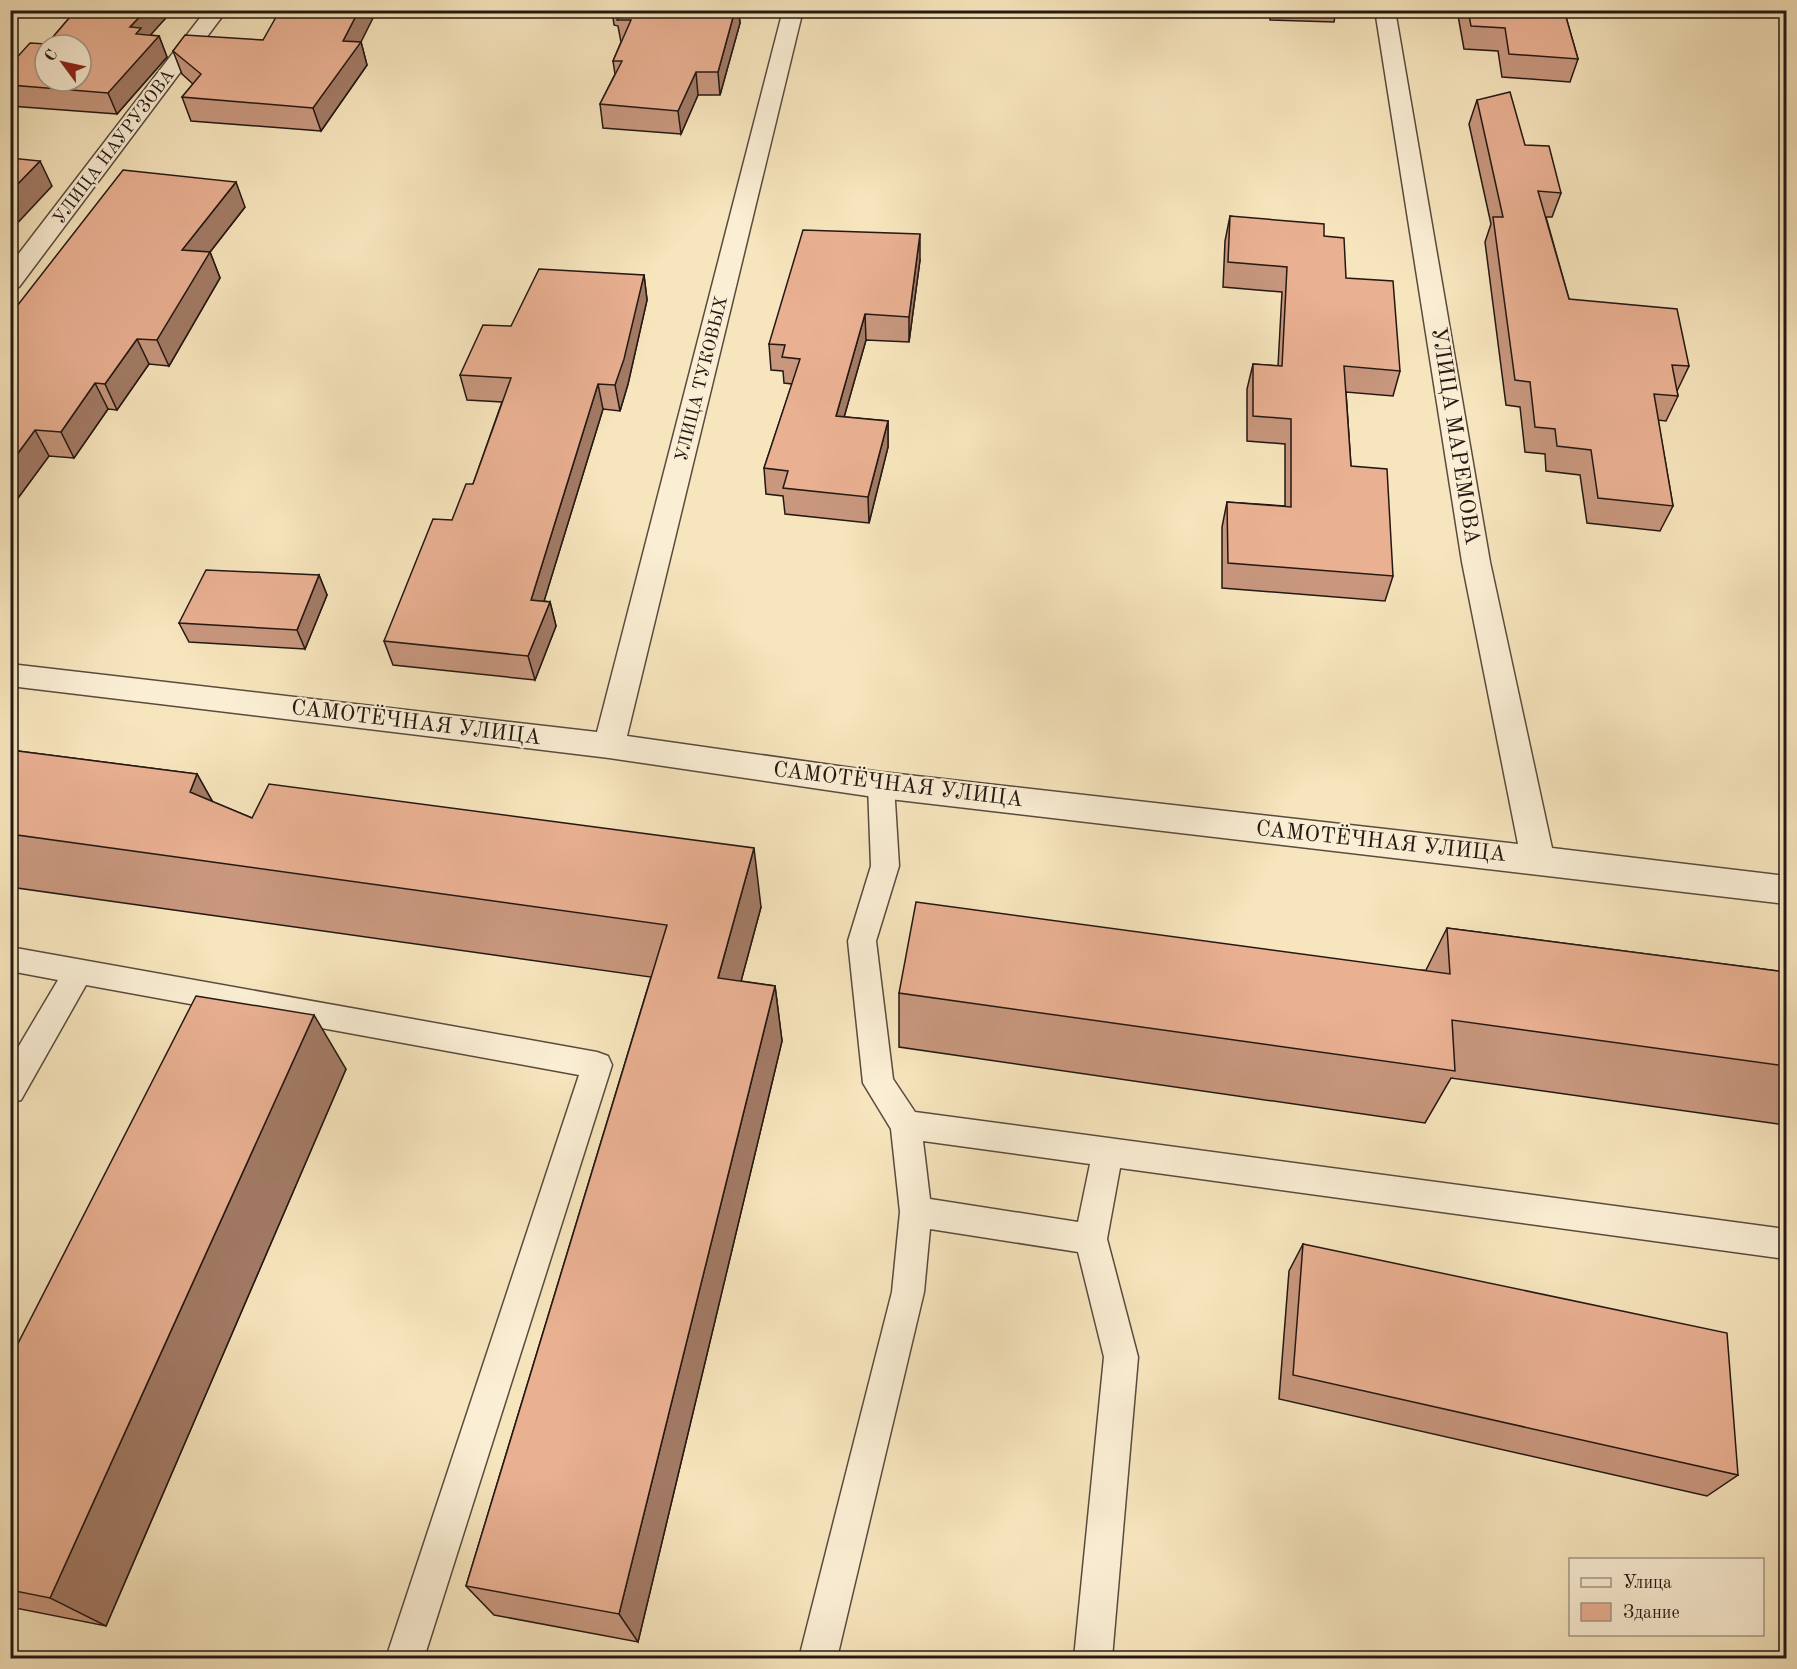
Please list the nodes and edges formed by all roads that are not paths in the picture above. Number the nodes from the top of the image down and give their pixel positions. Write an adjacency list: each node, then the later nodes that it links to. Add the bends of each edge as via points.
1 (217, 10): 4 (street, УЛИЦА НАУРУЗОВА)
2 (793, 10): 6 (street, УЛИЦА ТУКОВЫХ)
3 (1384, 10): 8 (street, УЛИЦА МАРЕМОВА, via 1476,562)
4 (10, 282)
5 (11, 675): 6 (street, САМОТЁЧНАЯ УЛИЦА)
6 (609, 746): 7 (street, САМОТЁЧНАЯ УЛИЦА)
7 (881, 785): 8 (street, САМОТЁЧНАЯ УЛИЦА); 13 (lane, via 885,866 862,941 878,1083)
8 (1538, 860): 9 (street, САМОТЁЧНАЯ УЛИЦА)
9 (1786, 890)
10 (10, 959): 11 (lane)
11 (78, 972): 12 (lane); 18 (lane, via 219,1009 597,1065)
12 (10, 1090)
13 (906, 1125): 14 (lane); 15 (lane)
14 (1108, 1151): 16 (lane); 17 (lane)
15 (916, 1212): 16 (lane); 19 (lane, via 908,1292)
16 (1091, 1239): 20 (lane, via 1121,1357)
17 (1786, 1244)
18 (405, 1659)
19 (818, 1659)
20 (1093, 1659)

